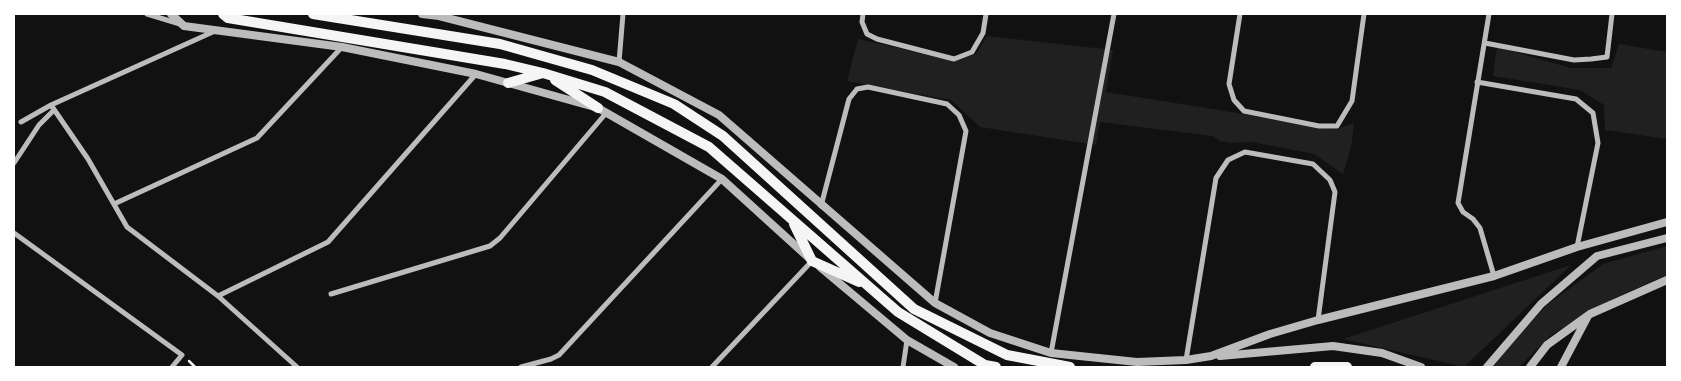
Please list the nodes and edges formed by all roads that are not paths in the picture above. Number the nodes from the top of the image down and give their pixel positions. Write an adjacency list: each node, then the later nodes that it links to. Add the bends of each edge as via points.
1 (147, 14): 14 (street)
2 (172, 14): 14 (street)
3 (223, 14): 19 (highway, via 228,18)
4 (313, 14): 55 (highway, via 500,44 592,70 674,104 723,136 914,308 1007,356)
5 (422, 14): 18 (street)
6 (623, 14): 18 (street)
7 (863, 14): 8 (street, via 866,34 954,59 972,52 983,33)
8 (986, 14)
9 (1114, 14): 45 (street)
10 (1240, 14): 11 (street, via 1229,84 1234,100 1244,111 1320,126 1337,126 1352,101)
11 (1364, 14)
12 (1489, 14): 16 (street)
13 (1612, 14): 16 (street, via 1607,57 1574,60)
14 (184, 26): 15 (street)
15 (217, 30): 17 (street); 23 (street)
16 (1484, 43): 21 (street)
17 (342, 47): 20 (street); 28 (street, via 257,138)
18 (619, 62): 29 (street, via 719,115)
19 (543, 73): 22 (highway); 24 (highway); 30 (highway, via 605,92 709,147)
20 (476, 74): 22 (street); 40 (street, via 328,242)
21 (1477, 82): 34 (street, via 1576,99 1593,113 1598,144); 36 (street, via 1458,203 1480,228)
22 (508, 83): 24 (street)
23 (53, 108): 25 (street); 26 (street); 28 (street)
24 (603, 110): 27 (street); 39 (street, via 500,238 490,246)
25 (21, 122)
26 (14, 163)
27 (722, 179): 35 (street); 50 (street, via 559,355)
28 (114, 204): 40 (street, via 127,227)
29 (821, 206): 41 (street); 41 (street, via 849,99 857,89 868,87 947,104 959,115 966,130)
30 (792, 219): 35 (highway); 38 (highway)
31 (1667, 222): 34 (street)
32 (14, 233): 48 (street, via 182,355)
33 (1667, 238): 59 (street, via 1597,256 1540,304)
34 (1577, 247): 36 (street)
35 (812, 261): 38 (highway); 44 (street); 51 (street)
36 (1494, 276): 43 (street)
37 (1667, 280): 42 (street)
38 (870, 287): 54 (highway, via 898,312 985,365)
39 (331, 294)
40 (218, 296): 49 (street)
41 (935, 303): 45 (street, via 990,333)
42 (1590, 314): 60 (street, via 1547,345); 61 (street)
43 (1318, 320): 46 (street); 47 (street, via 1335,192 1330,180 1313,164 1245,152 1228,160 1216,178)
44 (907, 340): 52 (street); 53 (street)
45 (1051, 353): 47 (street, via 1137,362)
46 (1211, 356): 47 (street); 58 (street, via 1333,346 1382,353)
47 (1186, 360)
48 (172, 367)
49 (296, 367)
50 (521, 367)
51 (712, 367)
52 (903, 367)
53 (954, 367)
54 (996, 367)
55 (1070, 367)
56 (1315, 367): 57 (highway)
57 (1347, 367)
58 (1421, 367)
59 (1486, 367)
60 (1530, 367)
61 (1560, 367)

